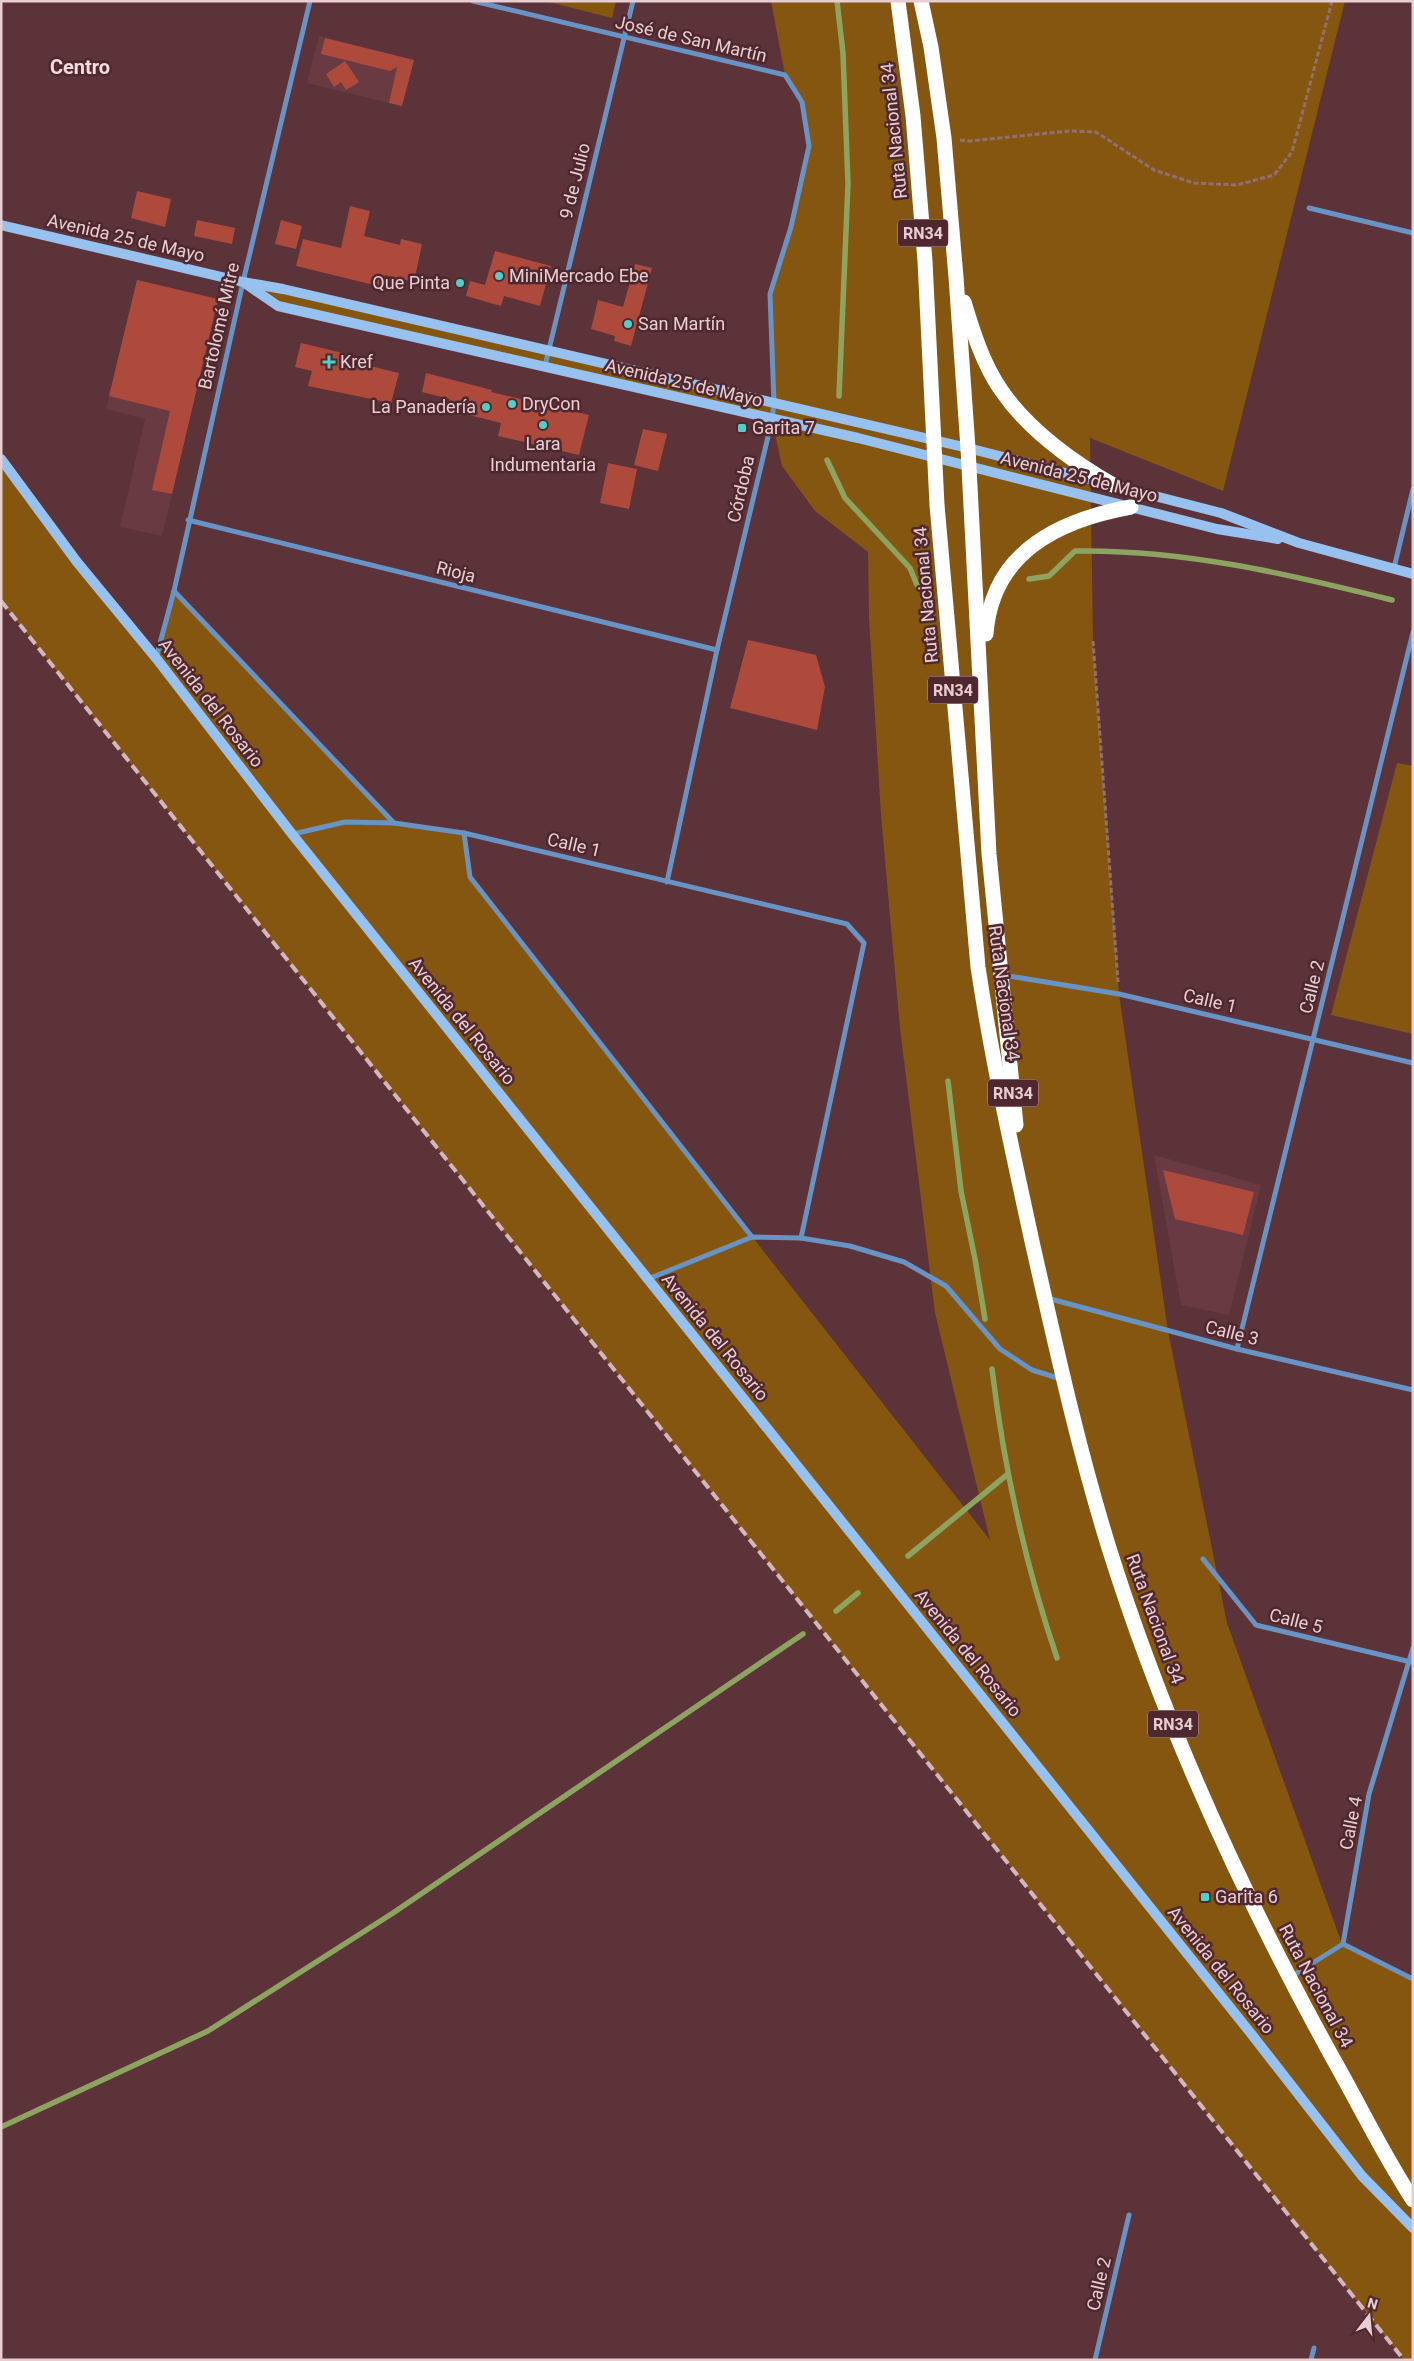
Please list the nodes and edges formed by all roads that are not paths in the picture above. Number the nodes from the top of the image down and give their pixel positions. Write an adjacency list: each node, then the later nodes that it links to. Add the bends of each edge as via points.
1 (310, 1): 12 (street, Bartolomé Mitre)
2 (474, 1): 6 (street, José de San Martín)
3 (633, 1): 6 (street, 9 de Julio)
4 (898, 1): 17 (highway, Ruta Nacional 34 / RN34, via 913,116 924,242)
5 (921, 1): 11 (highway, Ruta Nacional 34 / RN34, via 944,138)
6 (624, 37): 7 (street, José de San Martín); 13 (street, 9 de Julio)
7 (785, 75): 15 (street, Córdoba, via 802,102 808,146 791,227 770,294)
8 (1309, 208): 10 (street)
9 (1, 225): 12 (main road, Avenida 25 de Mayo)
10 (1413, 234)
11 (956, 276): 18 (highway, Ruta Nacional 34 / RN34); 22 (highway, RN34, via 983,357 1000,389 1017,411 1042,434 1087,470)
12 (243, 282): 13 (main road, Avenida 25 de Mayo); 14 (main road, Avenida 25 de Mayo, via 278,306); 25 (street, Bartolomé Mitre)
13 (548, 351): 14 (street, 9 de Julio); 15 (main road, Avenida 25 de Mayo)
14 (544, 367): 16 (main road, Avenida 25 de Mayo)
15 (774, 404): 16 (street, Córdoba); 17 (main road, Avenida 25 de Mayo)
16 (772, 420): 19 (main road, Avenida 25 de Mayo); 31 (street, Córdoba)
17 (933, 440): 18 (main road, Avenida 25 de Mayo); 19 (highway, Ruta Nacional 34 / RN34)
18 (968, 448): 21 (highway, Ruta Nacional 34 / RN34); 22 (main road, Avenida 25 de Mayo)
19 (934, 457): 21 (main road, Avenida 25 de Mayo); 41 (highway, Ruta Nacional 34 / RN34, via 978,967 989,1037)
20 (1, 459): 32 (main road, Avenida del Rosario, via 77,562)
21 (969, 465): 24 (main road, Avenida 25 de Mayo); 33 (highway, Ruta Nacional 34 / RN34)
22 (1115, 486): 26 (main road, Avenida 25 de Mayo, via 1221,513)
23 (1413, 488): 27 (street)
24 (1131, 507): 26 (main road, Avenida 25 de Mayo, via 1217,529); 33 (highway, RN34, via 1094,514 1054,531 1033,544 1000,581 991,601 986,626)
25 (188, 520): 29 (street, Bartolomé Mitre); 31 (street, Rioja)
26 (1299, 543): 27 (main road, Avenida 25 de Mayo)
27 (1394, 569): 28 (main road, Avenida 25 de Mayo)
28 (1413, 574)
29 (174, 591): 32 (street, Bartolomé Mitre); 34 (street)
30 (1413, 632): 39 (street, Calle 2)
31 (718, 650): 37 (street, Córdoba)
32 (156, 658): 35 (main road, Avenida del Rosario)
33 (984, 743): 38 (highway, Ruta Nacional 34 / RN34, via 989,854)
34 (394, 823): 35 (street, Calle 1, via 344,822); 36 (street, Calle 1)
35 (292, 834): 44 (main road, Avenida del Rosario)
36 (464, 834): 37 (street, Calle 1); 42 (street, via 470,877)
37 (667, 882): 43 (street, Calle 1, via 847,924 864,943)
38 (1000, 974): 39 (street, Calle 1, via 1119,994); 41 (highway, Ruta Nacional 34 / RN34)
39 (1313, 1039): 40 (street, Calle 1); 46 (street, Calle 2)
40 (1413, 1063)
41 (1026, 1211): 45 (highway, Ruta Nacional 34 / RN34)
42 (752, 1237): 43 (street); 44 (street)
43 (801, 1238): 47 (street, via 850,1246 904,1262 946,1286 1000,1349 1032,1370)
44 (648, 1279): 57 (main road, Avenida del Rosario, via 1362,2176)
45 (1045, 1298): 46 (street, Calle 3); 47 (highway, Ruta Nacional 34 / RN34)
46 (1237, 1349): 48 (street, Calle 3)
47 (1064, 1380): 53 (highway, Ruta Nacional 34 / RN34, via 1110,1548 1147,1659 1240,1880)
48 (1413, 1390)
49 (1203, 1559): 51 (street, Calle 5, via 1256,1625)
50 (1413, 1648): 51 (street, Calle 4)
51 (1411, 1662): 52 (street, Calle 4, via 1370,1794)
52 (1342, 1944): 53 (street); 54 (street)
53 (1289, 1978): 55 (highway, Ruta Nacional 34 / RN34)
54 (1413, 1980)
55 (1413, 2200)
56 (1129, 2215): 59 (street, Calle 2)
57 (1413, 2228)
58 (1314, 2348): 60 (street)
59 (1095, 2360)
60 (1311, 2360)

